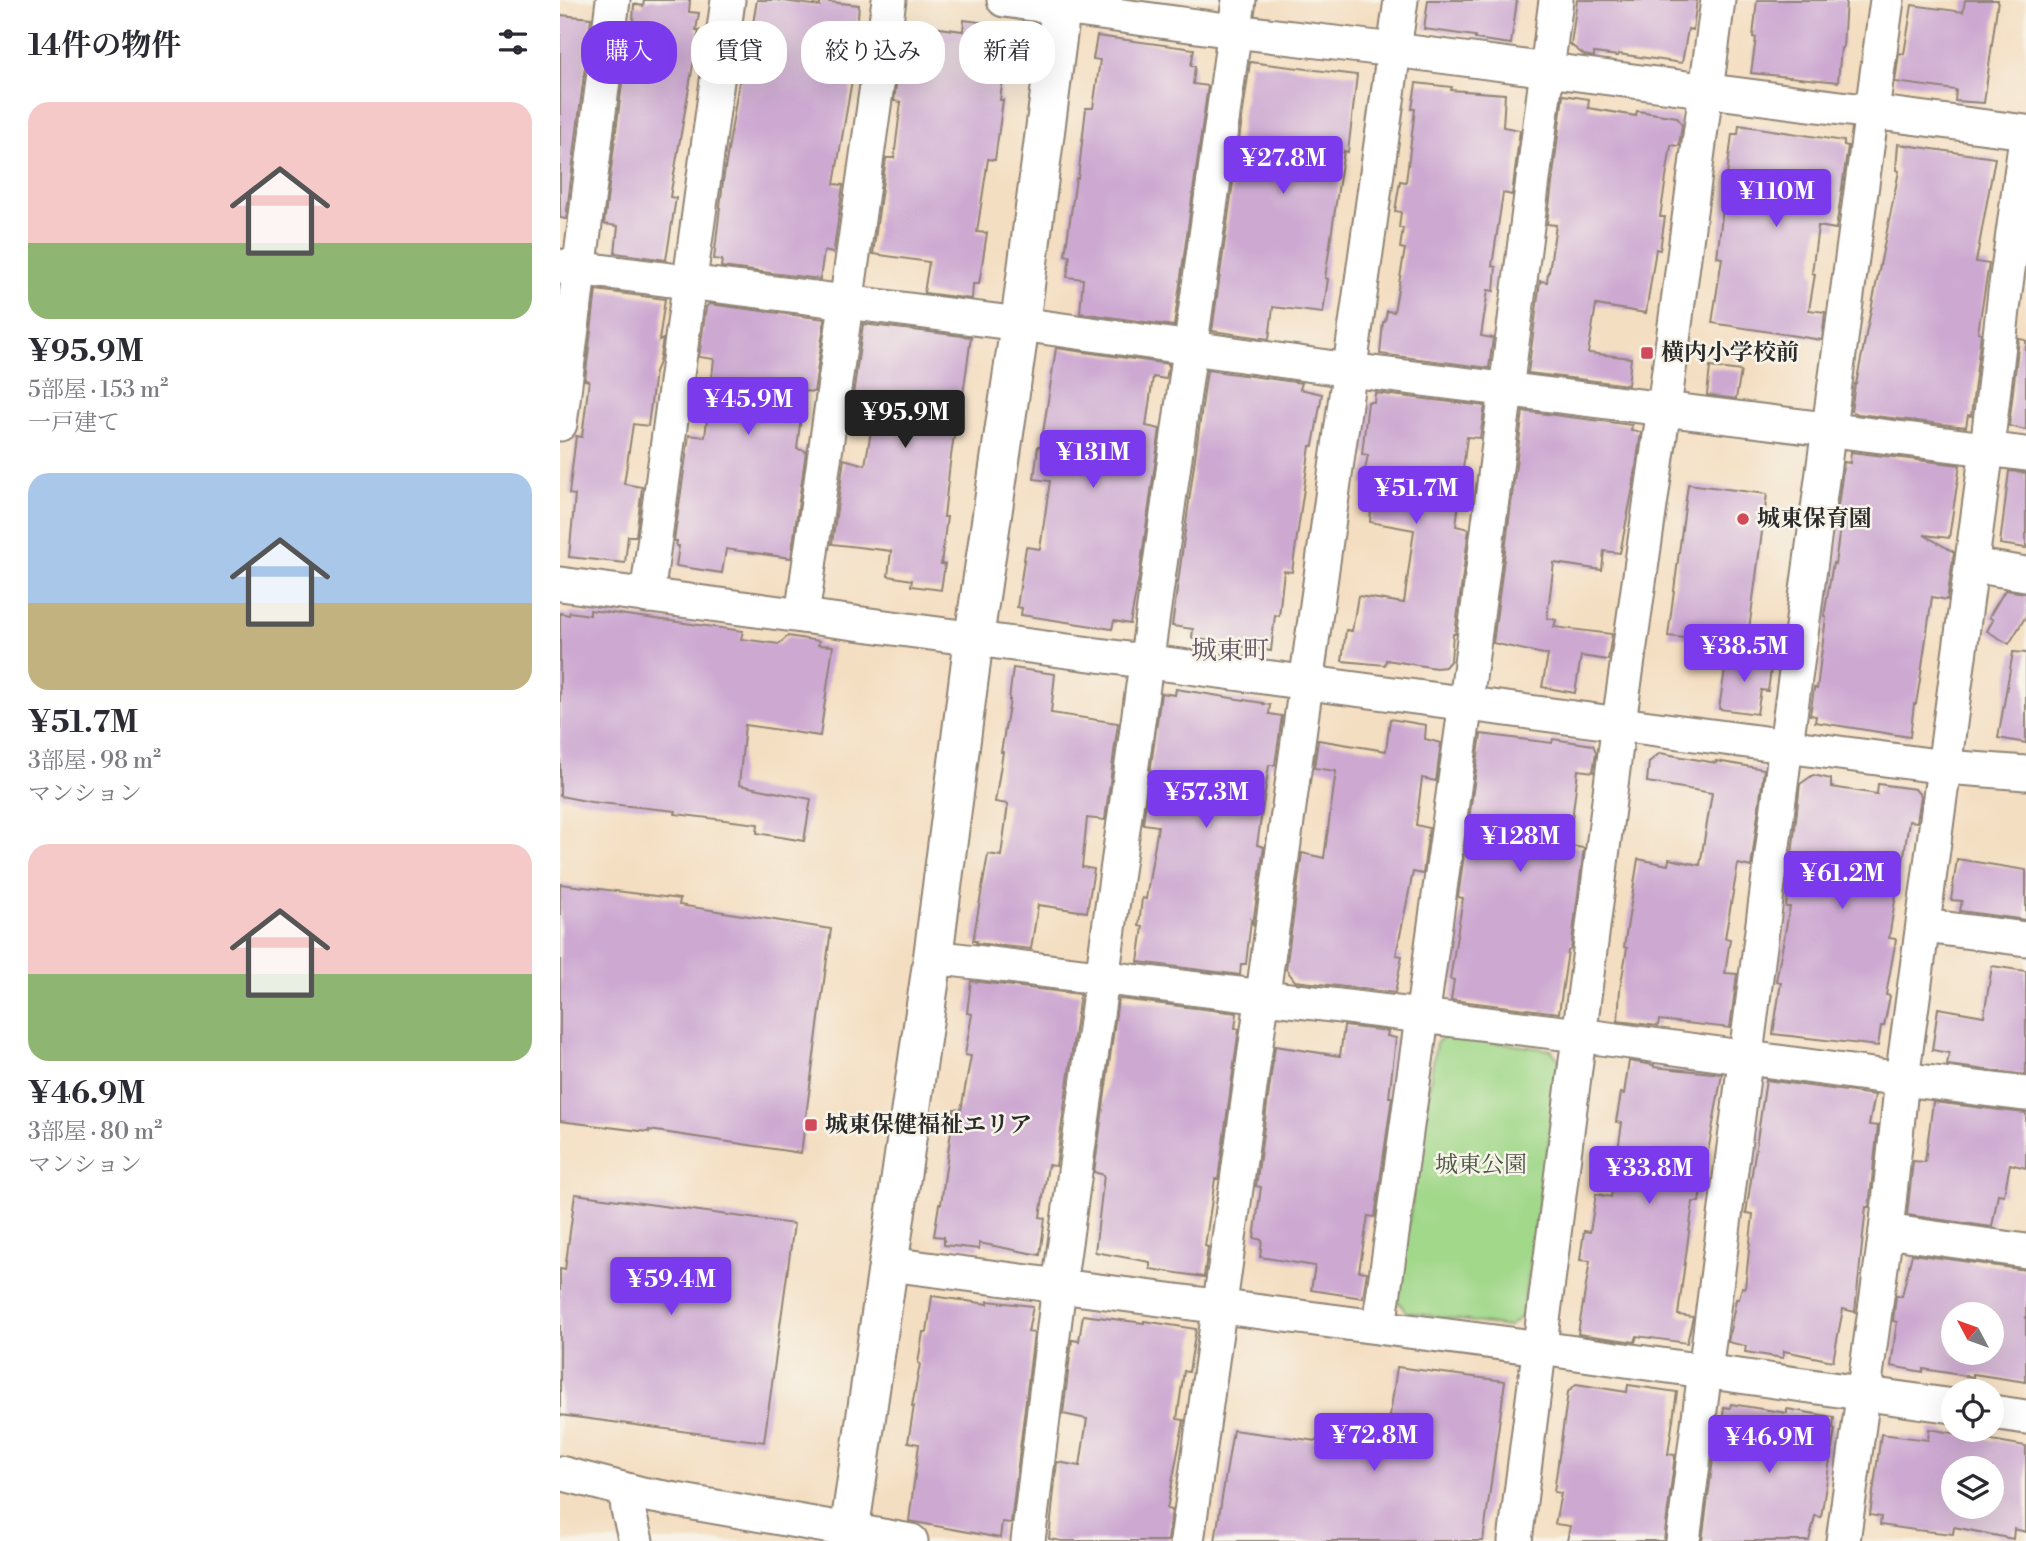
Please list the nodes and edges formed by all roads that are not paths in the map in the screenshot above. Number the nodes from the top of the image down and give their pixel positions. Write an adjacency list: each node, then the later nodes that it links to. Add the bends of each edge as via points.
1 (613, 0): 17 (street)
2 (728, 0): 18 (street)
3 (890, 0): 20 (street)
4 (1003, 0): 9 (street)
5 (1401, 0): 11 (street)
6 (1556, 0): 12 (street)
7 (1718, 0): 13 (street)
8 (1887, 0): 14 (street)
9 (1062, 4): 10 (street); 21 (street)
10 (1236, 16): 11 (street); 22 (street)
11 (1394, 50): 12 (street); 23 (street)
12 (1547, 70): 13 (street); 24 (street)
13 (1706, 92): 14 (street); 25 (street)
14 (1872, 112): 15 (street); 27 (street)
15 (2026, 132)
16 (2026, 138): 19 (street)
17 (570, 267): 18 (street); 26 (street)
18 (690, 282): 20 (street); 33 (street)
19 (2015, 293): 28 (street)
20 (847, 302): 21 (street); 34 (street)
21 (1020, 324): 22 (street); 35 (street)
22 (1190, 348): 23 (street); 36 (street)
23 (1349, 370): 24 (street); 37 (street)
24 (1507, 389): 25 (street); 38 (street)
25 (1664, 408): 27 (street); 39 (street)
26 (560, 424)
27 (1829, 429): 28 (street); 40 (street)
28 (1987, 449): 29 (street); 30 (street)
29 (2026, 454)
30 (1972, 565): 31 (street); 41 (street)
31 (2026, 574)
32 (560, 584): 33 (street)
33 (646, 596): 34 (street)
34 (802, 616): 35 (street)
35 (974, 638): 36 (street); 45 (street)
36 (1146, 661): 37 (street); 46 (street)
37 (1305, 681): 38 (street); 47 (street)
38 (1466, 702): 39 (street); 48 (street)
39 (1619, 722): 40 (street); 49 (street)
40 (1786, 745): 41 (street); 50 (street)
41 (1945, 767): 42 (street); 43 (street)
42 (2026, 773)
43 (1924, 926): 44 (street); 51 (street)
44 (2026, 939)
45 (933, 957): 46 (street); 55 (street)
46 (1102, 977): 47 (street); 56 (street)
47 (1261, 996): 48 (street); 57 (street)
48 (1422, 1016): 49 (street); 58 (street)
49 (1579, 1035): 50 (street); 59 (street)
50 (1746, 1057): 51 (street); 60 (street)
51 (1902, 1079): 52 (street); 53 (street)
52 (2026, 1094)
53 (1886, 1231): 54 (street); 61 (street)
54 (2026, 1251)
55 (889, 1264): 56 (street); 67 (street)
56 (1059, 1286): 57 (street); 71 (street)
57 (1219, 1307): 58 (street); 72 (street)
58 (1379, 1328): 59 (street)
59 (1540, 1348): 60 (street); 73 (street)
60 (1705, 1371): 61 (street); 74 (street)
61 (1864, 1394): 62 (street); 68 (street)
62 (1941, 1404)
63 (2004, 1414): 64 (street)
64 (2026, 1417)
65 (560, 1473): 66 (street)
66 (626, 1490): 67 (street); 69 (street)
67 (850, 1536): 70 (street)
68 (1851, 1540)
69 (636, 1541)
70 (911, 1541)
71 (1028, 1541)
72 (1187, 1541)
73 (1515, 1541)
74 (1684, 1541)

